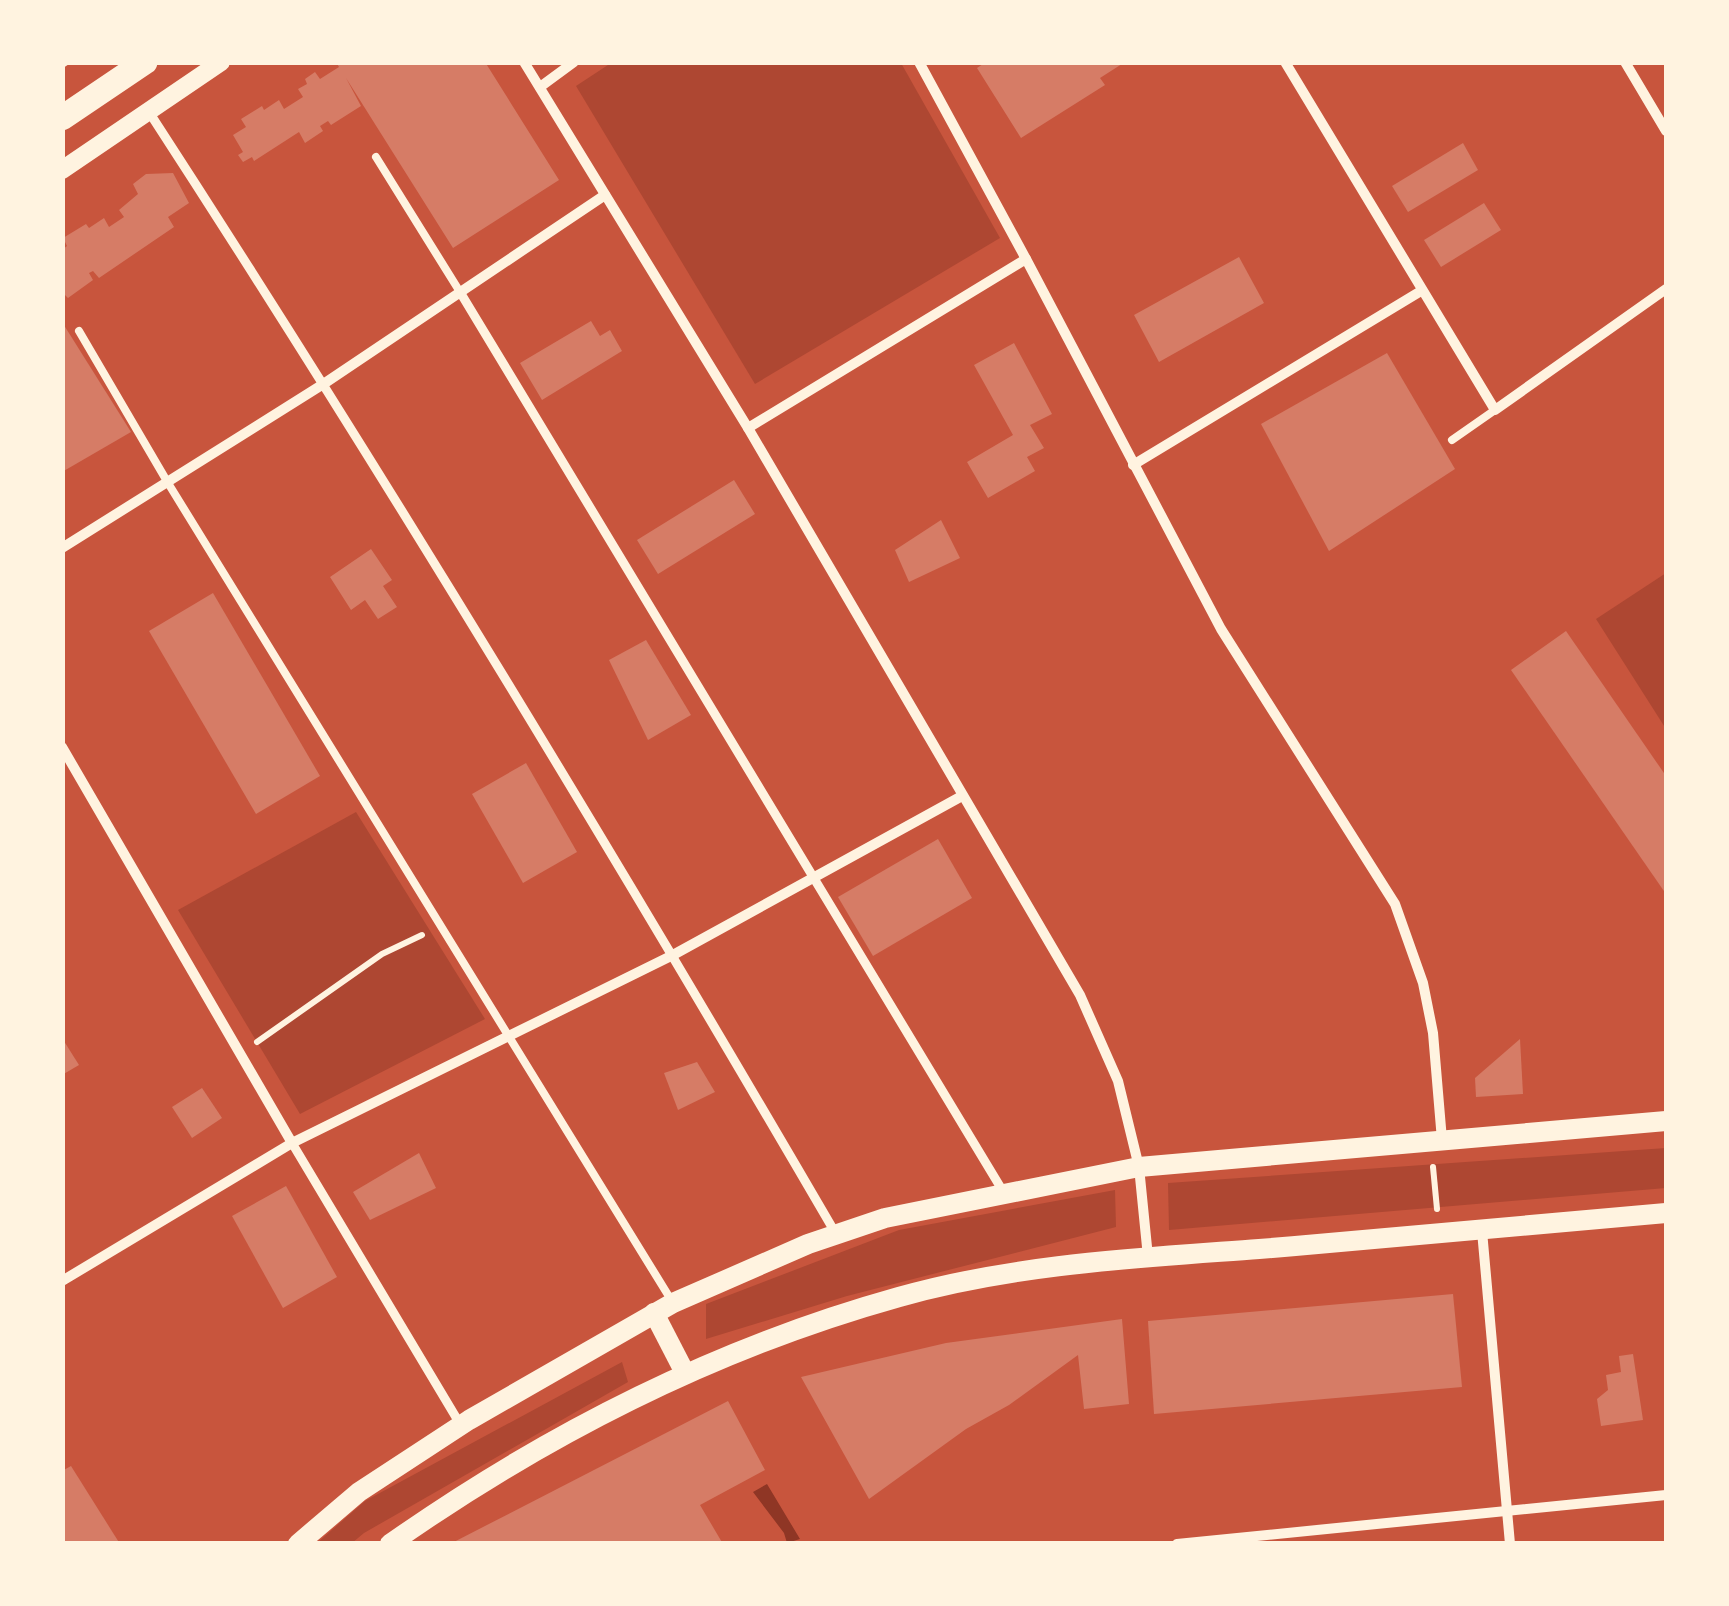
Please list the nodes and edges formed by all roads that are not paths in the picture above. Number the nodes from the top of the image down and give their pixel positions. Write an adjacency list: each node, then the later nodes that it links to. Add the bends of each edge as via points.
1 (145, 62): 10 (main road)
2 (222, 62): 9 (street)
3 (524, 62): 8 (street)
4 (574, 62): 8 (street)
5 (919, 62): 15 (street)
6 (1285, 62): 17 (street)
7 (1626, 62): 11 (street)
8 (540, 87): 14 (street)
9 (149, 112): 13 (street); 20 (street)
10 (62, 118)
11 (1666, 132)
12 (376, 157): 18 (lane)
13 (62, 170)
14 (604, 196): 18 (street); 22 (street)
15 (1026, 259): 22 (street); 24 (street)
16 (1666, 289): 21 (street)
17 (1422, 291): 21 (street); 24 (street)
18 (460, 292): 20 (street); 29 (street)
19 (79, 331): 25 (lane)
20 (325, 383): 25 (street); 30 (street)
21 (1495, 410): 23 (lane)
22 (748, 428): 28 (street)
23 (1452, 440)
24 (1133, 464): 33 (street, via 1221,629 1394,904 1430,1016)
25 (168, 482): 26 (street); 31 (lane)
26 (62, 548)
27 (62, 747): 34 (street)
28 (962, 796): 29 (street); 35 (street, via 1080,995 1118,1081)
29 (817, 878): 30 (street); 36 (street)
30 (673, 955): 31 (street); 39 (street)
31 (510, 1034): 34 (street); 42 (lane)
32 (1666, 1121): 33 (main road)
33 (1436, 1141): 35 (main road)
34 (292, 1143): 41 (street); 44 (street)
35 (1139, 1167): 36 (main road); 40 (street)
36 (1006, 1195): 39 (main road)
37 (1666, 1213): 38 (main road)
38 (1482, 1230): 40 (main road); 46 (street)
39 (836, 1234): 42 (main road)
40 (1148, 1258): 43 (main road, via 998,1275 901,1296)
41 (62, 1281)
42 (663, 1308): 43 (main road); 44 (main road)
43 (685, 1373): 48 (main road, via 506,1469)
44 (460, 1426): 47 (main road, via 359,1492)
45 (1666, 1494): 46 (street)
46 (1507, 1509): 49 (street); 50 (street)
47 (298, 1544)
48 (390, 1544)
49 (1177, 1544)
50 (1510, 1544)

